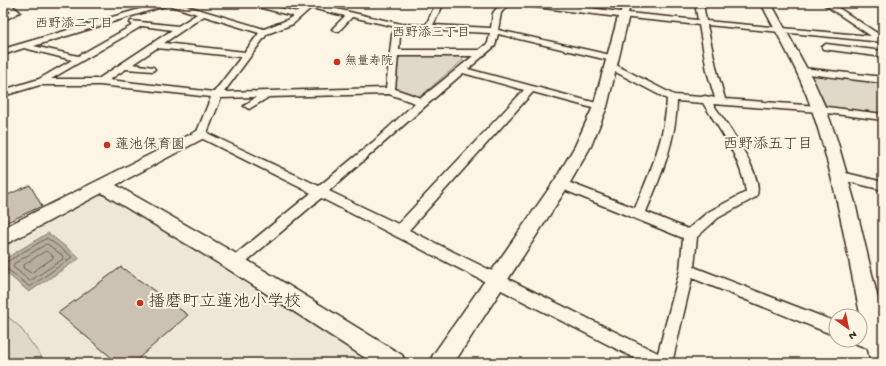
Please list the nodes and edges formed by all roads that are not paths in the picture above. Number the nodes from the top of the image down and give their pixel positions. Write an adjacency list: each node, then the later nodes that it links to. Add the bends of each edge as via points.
1 (169, 3): 13 (street); 17 (street)
2 (299, 3): 10 (street)
3 (440, 3): 21 (street)
4 (504, 3): 24 (street, via 497,13)
5 (527, 3): 12 (street)
6 (699, 3): 18 (street)
7 (766, 3): 25 (street)
8 (826, 3): 27 (street)
9 (6, 4): 16 (street, via 16,12)
10 (311, 4): 14 (street); 15 (street)
11 (261, 5): 14 (street)
12 (625, 9): 18 (street); 37 (street)
13 (202, 14): 22 (street); 26 (street)
14 (298, 15): 26 (street, via 290,22)
15 (350, 15): 20 (street); 23 (street)
16 (3, 19)
17 (115, 19): 19 (street); 29 (street)
18 (703, 23): 25 (street); 52 (street, via 712,71)
19 (140, 24): 22 (street); 36 (street)
20 (400, 26): 21 (street); 32 (street)
21 (429, 26): 24 (street)
22 (179, 29): 28 (street)
23 (336, 29)
24 (494, 31): 33 (street, via 492,44); 37 (street)
25 (780, 31): 27 (street); 41 (street)
26 (264, 32): 35 (street)
27 (883, 41)
28 (156, 45): 35 (street); 38 (street)
29 (24, 46): 31 (street); 36 (street)
30 (826, 47): 34 (street)
31 (3, 52)
32 (394, 53): 33 (street); 46 (street)
33 (480, 53): 40 (street)
34 (883, 54)
35 (248, 55): 48 (street)
36 (80, 59): 43 (street)
37 (612, 62): 50 (street); 55 (street)
38 (124, 66): 39 (street); 44 (street)
39 (150, 70)
40 (462, 70): 45 (street); 53 (street)
41 (803, 71): 42 (street); 56 (street)
42 (883, 80)
43 (39, 82): 44 (street); 47 (street)
44 (100, 82): 48 (street)
45 (531, 88): 55 (street); 65 (street)
46 (390, 91): 49 (street); 53 (street)
47 (3, 92)
48 (217, 94): 49 (street); 58 (street)
49 (267, 94): 54 (street)
50 (672, 98): 51 (street); 64 (street, via 672,116 663,155)
51 (705, 100): 52 (street); 66 (street, via 738,149 751,181 752,194 712,215)
52 (721, 101): 56 (street)
53 (422, 102): 63 (street, via 377,144)
54 (256, 104)
55 (600, 107): 60 (street, via 583,146)
56 (819, 109): 57 (street); 59 (street)
57 (883, 117)
58 (201, 134): 61 (street); 63 (street)
59 (838, 175): 62 (street); 73 (street)
60 (561, 184): 64 (street); 70 (street)
61 (104, 186): 67 (street); 68 (street)
62 (883, 186)
63 (319, 192): 65 (street); 68 (street)
64 (639, 214): 66 (street)
65 (400, 231): 70 (street)
66 (690, 235): 69 (street)
67 (3, 237)
68 (234, 263): 74 (street)
69 (687, 270): 71 (street); 76 (street)
70 (496, 280): 75 (street); 76 (street)
71 (828, 326)
72 (868, 344): 73 (street)
73 (881, 354)
74 (394, 363)
75 (441, 363)
76 (662, 363)

